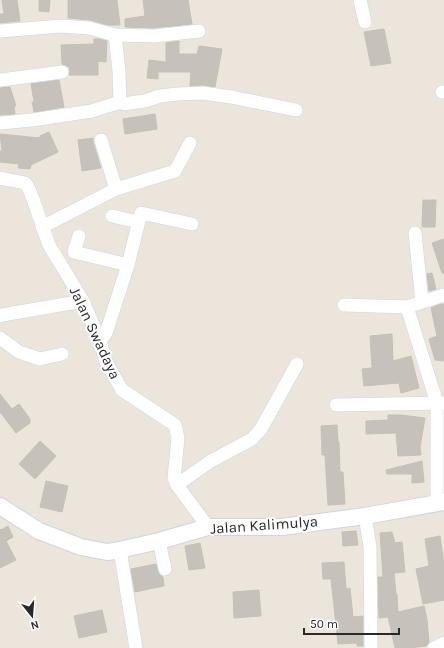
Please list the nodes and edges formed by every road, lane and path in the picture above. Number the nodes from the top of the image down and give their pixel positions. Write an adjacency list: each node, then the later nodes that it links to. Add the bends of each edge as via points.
1 (360, 0): 2 (street)
2 (365, 22)
3 (0, 31): 5 (street, via 61,26 89,28)
4 (199, 31): 5 (street, via 154,36)
5 (116, 35): 8 (street)
6 (62, 72): 7 (street)
7 (0, 80)
8 (120, 102): 9 (street, via 125,104 166,95 203,93); 10 (street, via 92,111)
9 (296, 110)
10 (0, 123)
11 (101, 140): 14 (street)
12 (190, 143): 14 (street, via 175,171)
13 (0, 178): 18 (street, Jalan Swadaya, via 25,183)
14 (116, 189): 18 (street)
15 (112, 216): 16 (street)
16 (138, 222): 17 (street, via 141,213); 21 (street)
17 (192, 224)
18 (42, 227): 23 (street, Jalan Swadaya, via 49,245)
19 (415, 233): 24 (street)
20 (78, 236): 21 (street, via 74,252)
21 (128, 266): 29 (street, via 106,333)
22 (444, 295): 24 (street)
23 (83, 301): 27 (street); 29 (street, Jalan Swadaya)
24 (422, 302): 26 (street)
25 (344, 305): 26 (street)
26 (407, 307): 32 (street)
27 (0, 316)
28 (0, 338): 30 (street, via 19,352 40,358)
29 (100, 341): 34 (street, Jalan Swadaya, via 106,362 122,390 175,425 178,438 174,478)
30 (62, 354)
31 (297, 364): 34 (street, via 261,429 252,439 211,461)
32 (440, 403): 33 (street); 35 (street)
33 (336, 405)
34 (177, 485): 38 (street)
35 (441, 502): 37 (street, Jalan Kalimulya)
36 (0, 506): 40 (street, Jalan Kalimulya, via 39,531 81,547)
37 (365, 516): 38 (street, Jalan Kalimulya, via 282,527); 44 (street, via 370,547)
38 (208, 528): 39 (street, Jalan Kalimulya)
39 (159, 541): 40 (street, Jalan Kalimulya); 41 (street)
40 (114, 551): 43 (street)
41 (165, 569)
42 (444, 643): 45 (street)
43 (136, 648)
44 (371, 648)
45 (434, 648)

